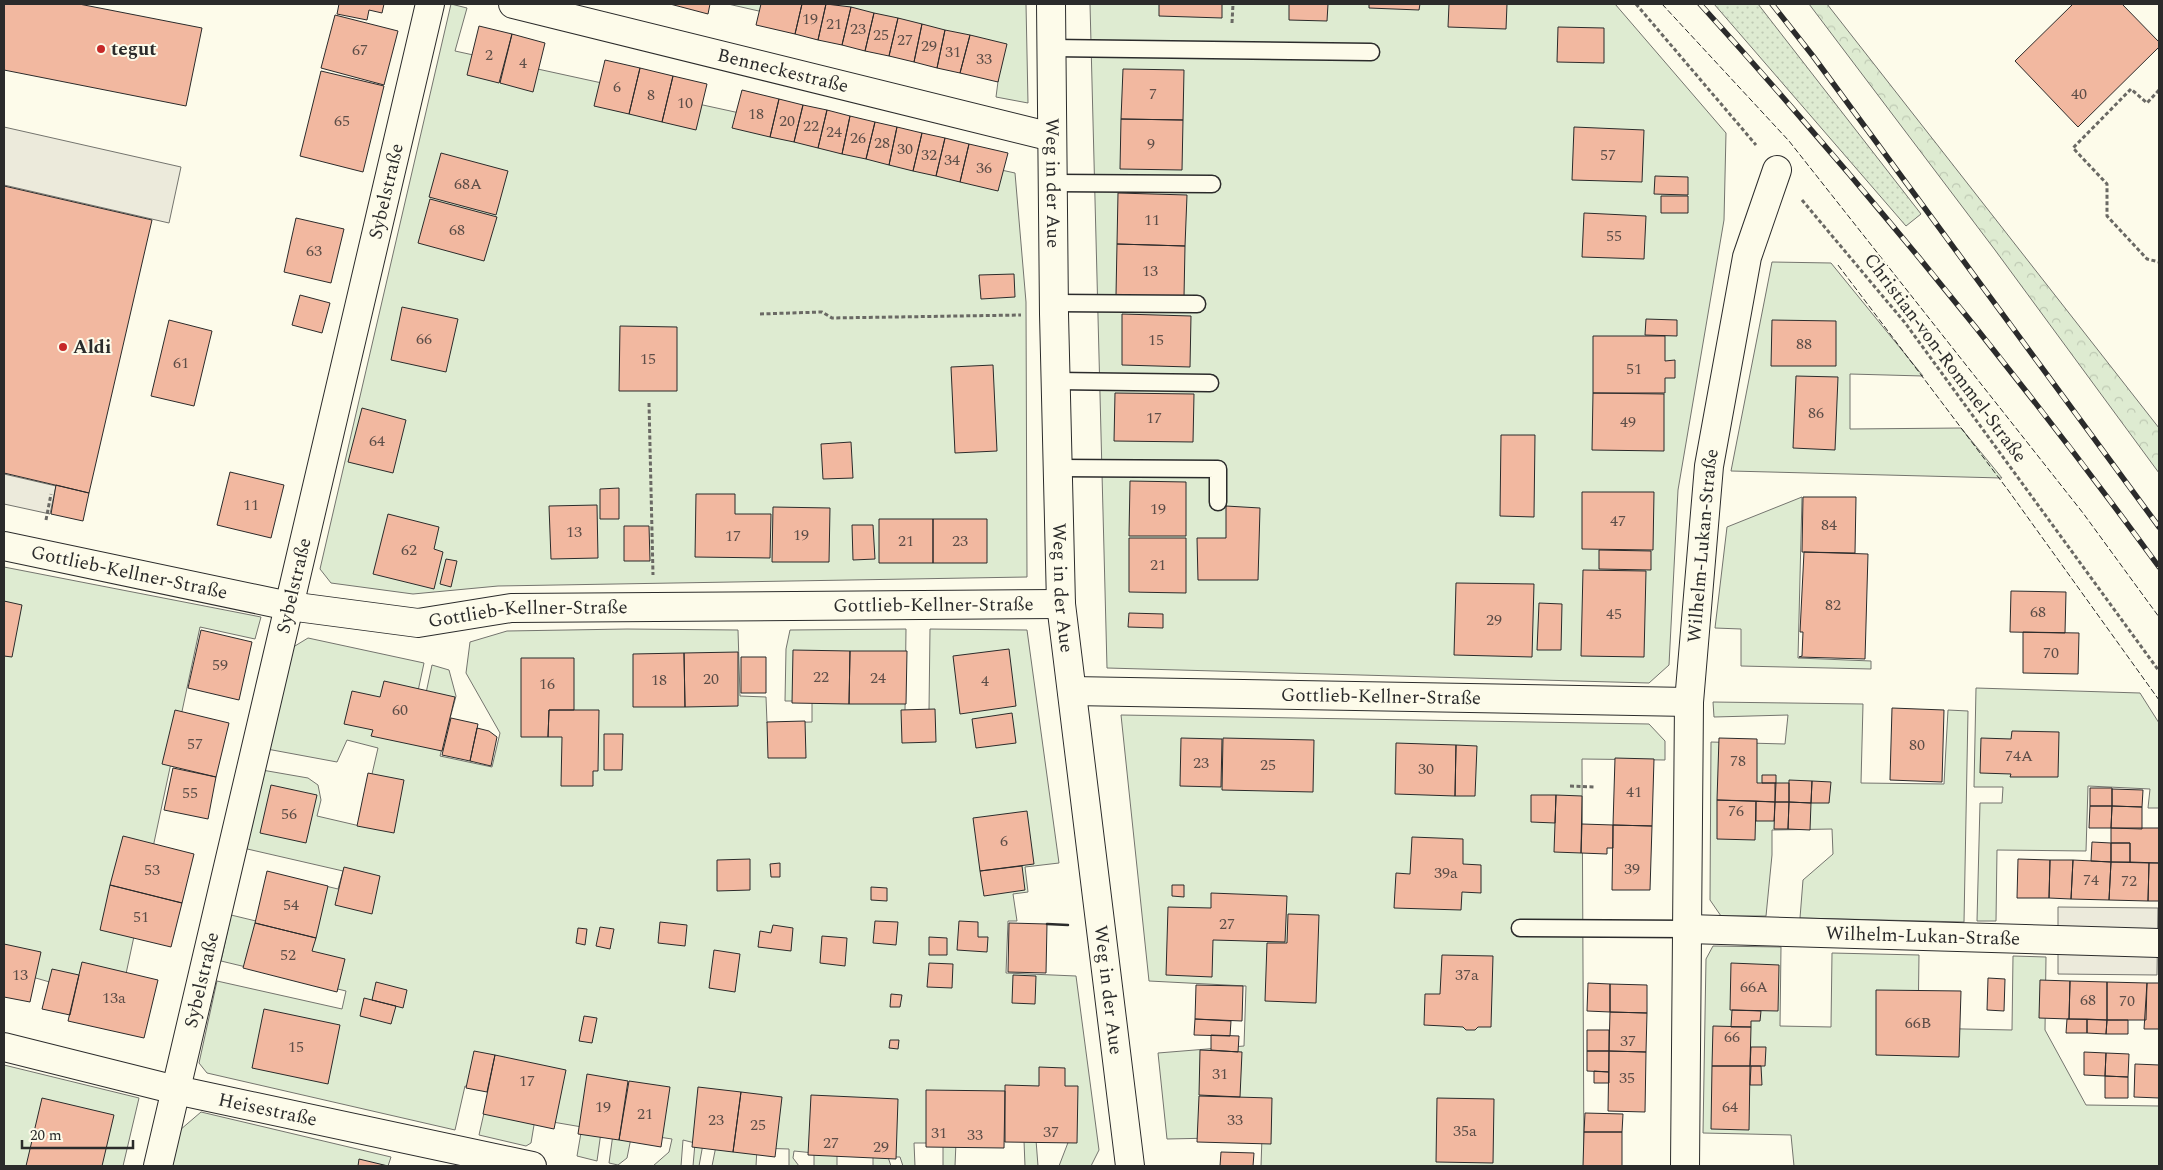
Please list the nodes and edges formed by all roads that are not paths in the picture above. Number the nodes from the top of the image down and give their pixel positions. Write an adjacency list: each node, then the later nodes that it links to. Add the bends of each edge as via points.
1 (430, 4): 18 (street, Sybelstraße)
2 (512, 4): 6 (street, Benneckestraße)
3 (1051, 4): 4 (street, Weg in der Aue)
4 (1052, 48): 5 (lane); 6 (street, Weg in der Aue)
5 (1371, 52)
6 (1052, 137): 8 (street, Weg in der Aue)
7 (1777, 170): 20 (street, Wilhelm-Lukan-Straße, via 1747,257 1709,466)
8 (1053, 183): 9 (lane); 11 (street, Weg in der Aue)
9 (1212, 184)
10 (1197, 304): 11 (lane)
11 (1054, 309): 12 (street, Weg in der Aue)
12 (1056, 381): 13 (lane); 14 (street, Weg in der Aue)
13 (1210, 383)
14 (1057, 468): 15 (lane, via 1218,469); 17 (street, Weg in der Aue)
15 (1218, 502)
16 (4, 546): 18 (street, Gottlieb-Kellner-Straße)
17 (1061, 604): 18 (street, Gottlieb-Kellner-Straße, via 511,608 418,623); 19 (street, Weg in der Aue)
18 (288, 606): 25 (street, Sybelstraße)
19 (1072, 690): 20 (street, Gottlieb-Kellner-Straße); 28 (street, Weg in der Aue)
20 (1689, 702): 22 (street, Wilhelm-Lukan-Straße)
21 (1520, 928): 22 (lane, Wilhelm-Lukan-Straße)
22 (1688, 929): 23 (street, Wilhelm-Lukan-Straße); 29 (street, Wilhelm-Lukan-Straße)
23 (2159, 943)
24 (4, 1047): 25 (street, Heisestraße)
25 (176, 1090): 26 (street, Sybelstraße); 27 (street, Heisestraße)
26 (158, 1166)
27 (532, 1166)
28 (1130, 1166)
29 (1685, 1166)

